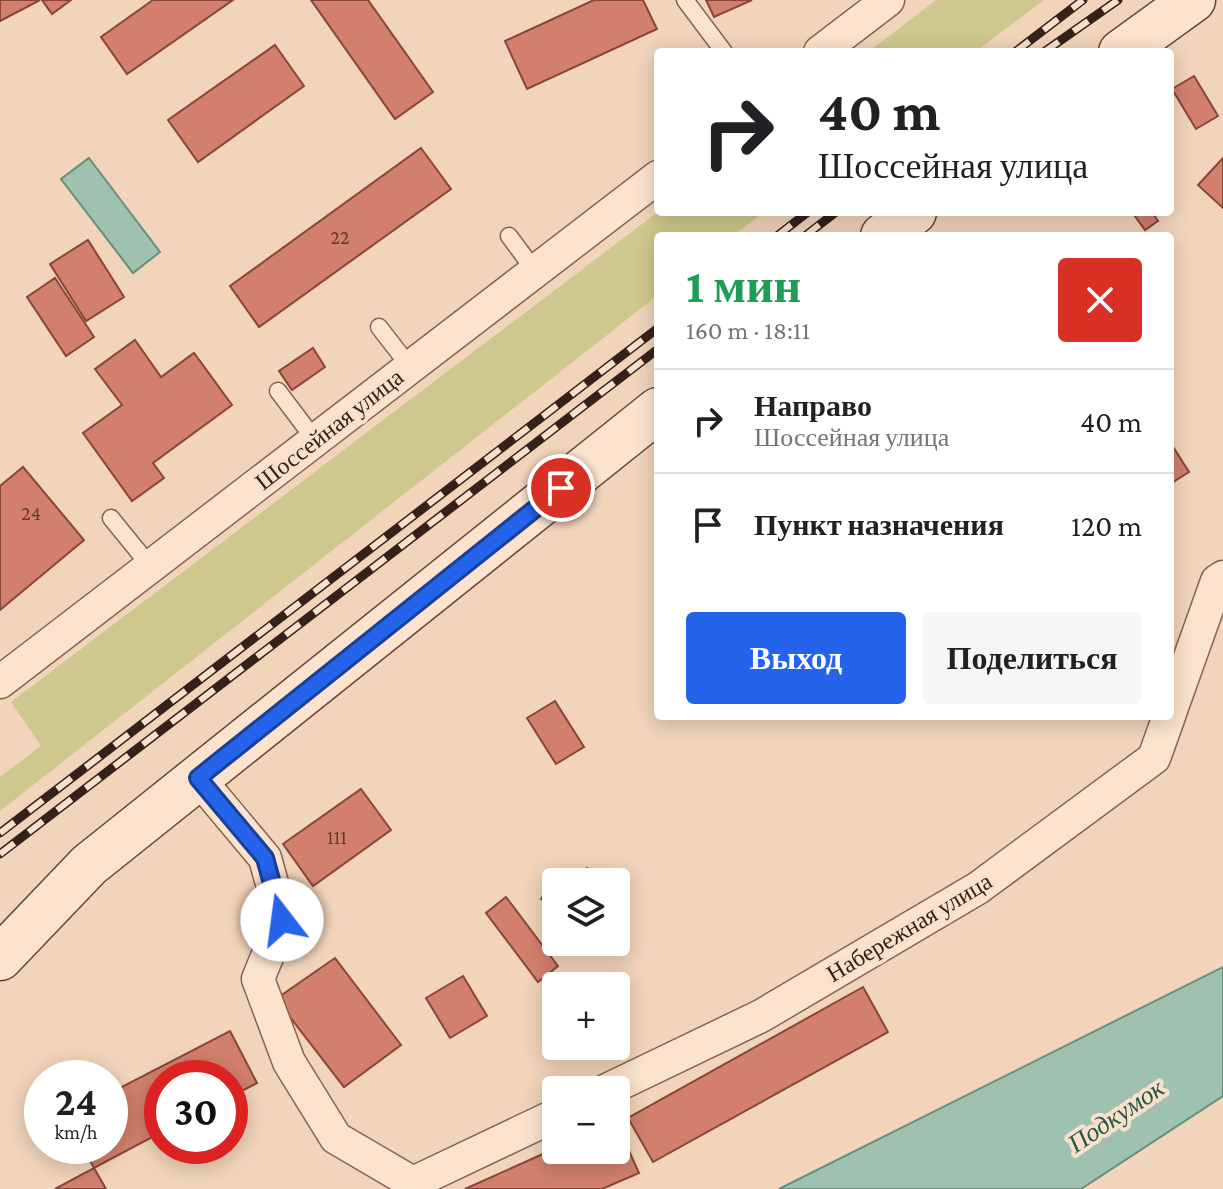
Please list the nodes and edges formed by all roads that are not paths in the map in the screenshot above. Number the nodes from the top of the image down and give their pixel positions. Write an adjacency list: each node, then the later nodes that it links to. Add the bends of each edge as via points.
1 (685, 0): 4 (lane)
2 (888, 0): 5 (street)
3 (1193, 0): 6 (main road)
4 (721, 48)
5 (825, 48)
6 (1127, 48)
7 (654, 180): 11 (street, Шоссейная улица)
8 (909, 216): 9 (main road)
9 (888, 232)
10 (509, 236): 11 (lane)
11 (535, 271): 13 (street, Шоссейная улица)
12 (379, 327): 13 (lane)
13 (410, 367): 16 (street, Шоссейная улица)
14 (278, 391): 16 (lane)
15 (654, 413): 23 (main road)
16 (315, 440): 18 (street, Шоссейная улица)
17 (111, 518): 18 (lane)
18 (150, 566): 20 (street, Шоссейная улица)
19 (1223, 577): 21 (street, Набережная улица, via 1217,581)
20 (0, 682)
21 (1174, 700)
22 (1167, 720): 25 (street, Набережная улица, via 1154,758 978,888 761,1016)
23 (198, 778): 24 (main road, via 89,865); 26 (street, via 265,858 282,920 258,979 289,1062 336,1138 413,1183)
24 (0, 958)
25 (630, 1079)
26 (542, 1122)

